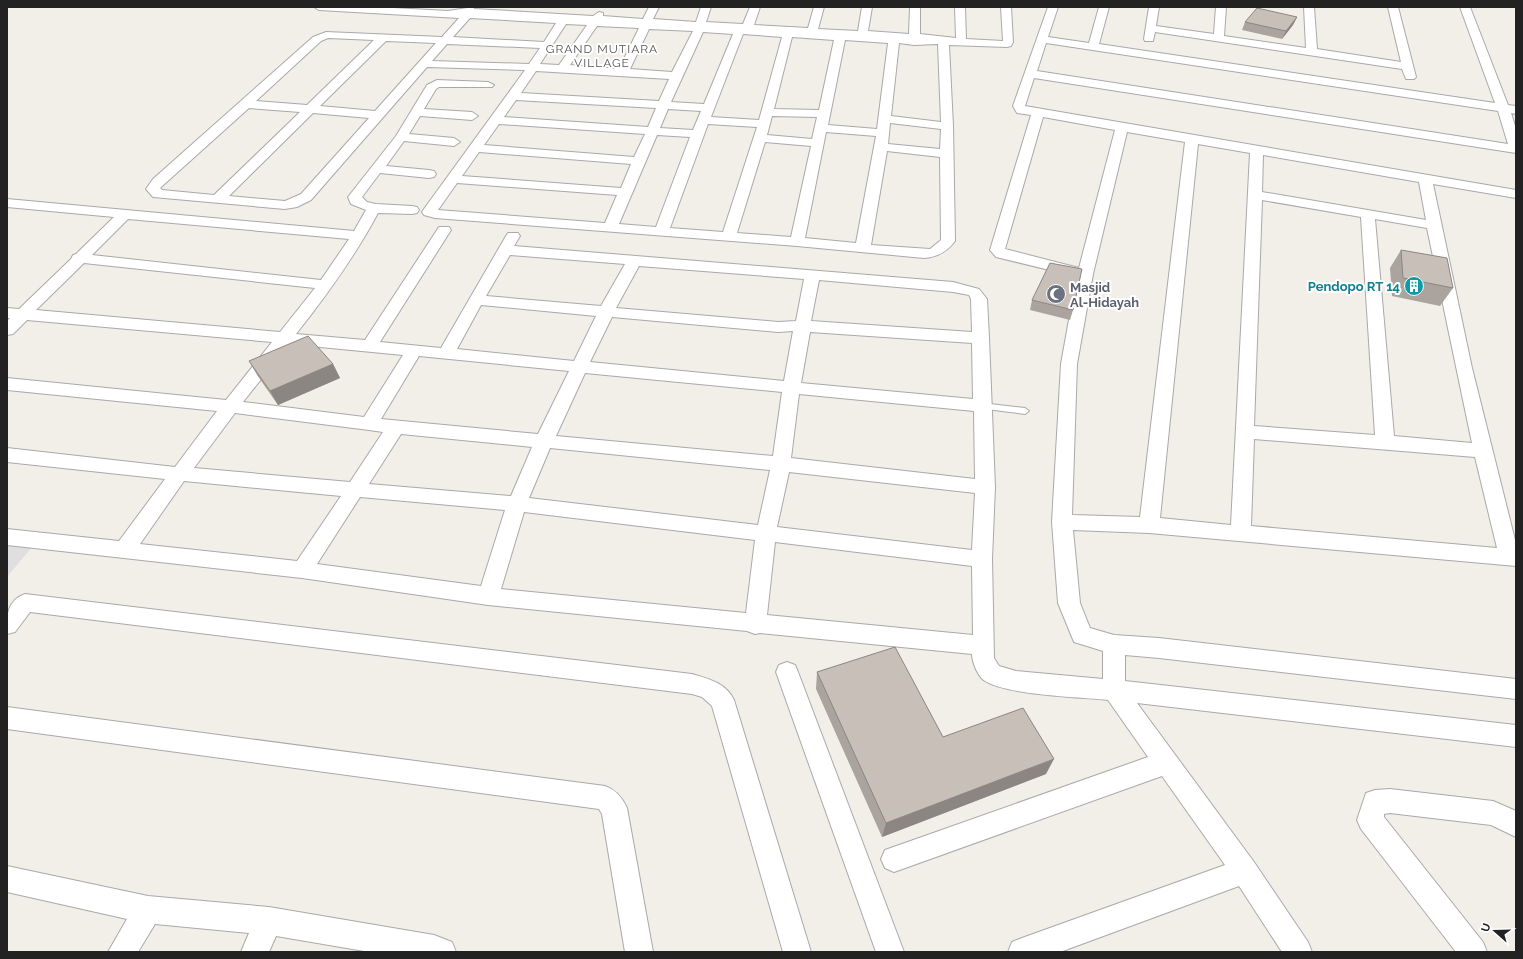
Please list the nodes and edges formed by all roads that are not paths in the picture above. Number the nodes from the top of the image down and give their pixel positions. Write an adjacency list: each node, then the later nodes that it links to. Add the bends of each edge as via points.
1 (319, 7): 18 (street)
2 (605, 7): 21 (street)
3 (654, 7): 22 (street)
4 (706, 7): 23 (street)
5 (755, 7): 25 (street)
6 (819, 7): 27 (street)
7 (867, 7): 28 (street)
8 (915, 7): 34 (street)
9 (960, 7): 37 (street)
10 (1006, 7): 37 (street, via 1007,44)
11 (1053, 7): 32 (street)
12 (1104, 7): 39 (street)
13 (1154, 7): 24 (street)
14 (1221, 7): 30 (street)
15 (1309, 7): 40 (street)
16 (1393, 7): 43 (street)
17 (1465, 7): 54 (street)
18 (435, 10): 19 (street, via 448,14)
19 (468, 12): 20 (street); 21 (street); 35 (street)
20 (563, 21): 21 (street); 38 (street)
21 (596, 21): 22 (street); 45 (street)
22 (647, 24): 23 (street); 46 (street)
23 (699, 27): 25 (street); 48 (street)
24 (1150, 28): 30 (street); 41 (street)
25 (744, 30): 26 (street); 27 (street); 58 (street)
26 (788, 33): 27 (street); 63 (street)
27 (812, 33): 28 (street); 29 (street)
28 (862, 36): 29 (street); 33 (street); 34 (street)
29 (840, 37): 59 (street)
30 (1219, 38): 40 (street)
31 (382, 39): 35 (street); 52 (street, via 326,34 321,36); 55 (street)
32 (1043, 39): 39 (street); 47 (street)
33 (894, 40): 34 (street); 64 (street)
34 (914, 40): 36 (street)
35 (445, 41): 38 (street); 42 (street)
36 (941, 41): 37 (street); 66 (street)
37 (961, 42)
38 (547, 45): 44 (street)
39 (1093, 47): 41 (street)
40 (1312, 52): 43 (street)
41 (1147, 55): 50 (street)
42 (426, 64): 44 (street); 61 (street)
43 (1407, 66): 50 (street)
44 (533, 67): 45 (street); 51 (street)
45 (562, 68): 46 (street)
46 (623, 72): 48 (street)
47 (1031, 74): 60 (street, via 1019,106 1021,110); 79 (street)
48 (676, 76): 53 (street)
49 (488, 85): 57 (street, via 433,85)
50 (1413, 94): 54 (street)
51 (513, 96): 53 (street); 65 (street)
52 (246, 104): 55 (street); 90 (street, via 158,182 153,190 158,194)
53 (664, 104): 58 (street); 69 (street)
54 (1503, 108): 56 (street); 79 (street)
55 (311, 110): 61 (street); 90 (street)
56 (1516, 110)
57 (416, 112): 62 (street); 72 (street)
58 (706, 114): 63 (street); 71 (street)
59 (823, 114): 63 (street); 67 (street)
60 (1038, 114): 68 (street); 108 (street, via 997,250 1001,254)
61 (380, 115): 90 (street, via 312,192 298,201 285,205)
62 (472, 116)
63 (766, 118): 73 (street)
64 (884, 119): 66 (street); 70 (street)
65 (496, 120): 69 (street); 78 (street)
66 (947, 126): 81 (street)
67 (821, 128): 70 (street); 76 (street)
68 (1122, 128): 74 (street); 108 (street)
69 (652, 131): 71 (street); 82 (street)
70 (883, 133): 77 (street)
71 (698, 134): 99 (street)
72 (401, 137): 75 (street); 83 (street)
73 (760, 138): 76 (street); 102 (street)
74 (1192, 140): 80 (street); 141 (street)
75 (454, 142)
76 (818, 143): 103 (street)
77 (881, 147): 81 (street); 104 (street)
78 (476, 148): 82 (street); 86 (street)
79 (1516, 149)
80 (1257, 150): 85 (street); 89 (street)
81 (946, 154): 104 (street, via 948,240 934,253 924,254)
82 (638, 161): 87 (street)
83 (378, 169): 84 (street); 92 (street, via 355,197 361,206)
84 (430, 174)
85 (1425, 178): 88 (street); 96 (street)
86 (453, 179): 87 (street); 97 (street, via 430,212)
87 (625, 192): 97 (street)
88 (1516, 194)
89 (1256, 195): 95 (street); 130 (street)
90 (220, 198)
91 (7, 203): 94 (street)
92 (374, 208): 93 (street); 100 (street)
93 (412, 210)
94 (124, 215): 100 (street); 106 (street)
95 (1368, 215): 96 (street); 132 (street)
96 (1433, 226): 133 (street)
97 (610, 228): 99 (street)
98 (444, 230): 119 (street)
99 (661, 232): 102 (street)
100 (359, 236): 110 (street)
101 (513, 236): 105 (street)
102 (729, 237): 103 (street)
103 (797, 242): 104 (street)
104 (863, 247)
105 (505, 250): 107 (street); 111 (street)
106 (78, 258): 110 (street); 114 (street)
107 (634, 261): 109 (street); 112 (street)
108 (1085, 274): 140 (street, via 1070,364)
109 (812, 276): 115 (street); 118 (street, via 974,292 979,299)
110 (326, 285): 117 (street)
111 (476, 300): 112 (street); 121 (street)
112 (606, 312): 115 (street, via 778,327); 122 (street)
113 (7, 313): 114 (street)
114 (23, 314): 116 (street); 117 (street)
115 (803, 326): 118 (street); 124 (street)
116 (7, 330)
117 (283, 338): 119 (street); 125 (street)
118 (981, 338): 126 (street)
119 (369, 347): 120 (street)
120 (414, 351): 121 (street); 128 (street)
121 (445, 354): 122 (street)
122 (580, 367): 124 (street); 131 (street)
123 (7, 384): 125 (street)
124 (791, 388): 126 (street); 135 (street)
125 (230, 406): 128 (street); 136 (street)
126 (981, 406): 127 (lane); 137 (street)
127 (1025, 411)
128 (369, 424): 129 (street)
129 (396, 427): 131 (street); 138 (street)
130 (1245, 432): 132 (street); 142 (street)
131 (544, 441): 135 (street); 139 (street)
132 (1385, 442): 133 (street)
133 (1483, 451): 146 (street)
134 (7, 455): 136 (street)
135 (781, 464): 137 (street); 143 (street)
136 (179, 474): 138 (street); 145 (street)
137 (985, 487): 147 (street)
138 (356, 489): 139 (street); 148 (street)
139 (517, 504): 143 (street); 149 (street)
140 (1062, 522): 141 (street); 152 (street, via 1069,603 1082,635)
141 (1149, 525): 142 (street)
142 (1241, 532): 146 (street)
143 (766, 534): 147 (street); 150 (street)
144 (7, 537): 145 (street)
145 (123, 551): 148 (street)
146 (1512, 558)
147 (982, 560): 153 (street)
148 (302, 570): 149 (street)
149 (488, 596): 150 (street)
150 (756, 624): 153 (street)
151 (7, 625): 171 (street, via 25,603 692,684 709,690 722,700)
152 (1114, 645): 155 (street); 156 (street)
153 (984, 646): 156 (street, via 983,660 992,674 1016,681)
154 (787, 672): 172 (street)
155 (1516, 689)
156 (1114, 690): 158 (street); 159 (street)
157 (7, 718): 170 (street, via 605,798 614,808)
158 (1516, 736)
159 (1168, 763): 161 (street); 162 (street)
160 (1516, 824): 175 (street, via 1493,813 1390,801 1375,802 1370,820)
161 (894, 859)
162 (1245, 872): 166 (street); 174 (street)
163 (7, 879): 164 (street)
164 (148, 910): 165 (street); 168 (street)
165 (269, 921): 167 (street); 169 (street)
166 (1060, 946): 173 (street)
167 (436, 951)
168 (122, 952)
169 (255, 952)
170 (639, 952)
171 (797, 952)
172 (890, 952)
173 (1022, 952)
174 (1298, 952)
175 (1474, 952)

